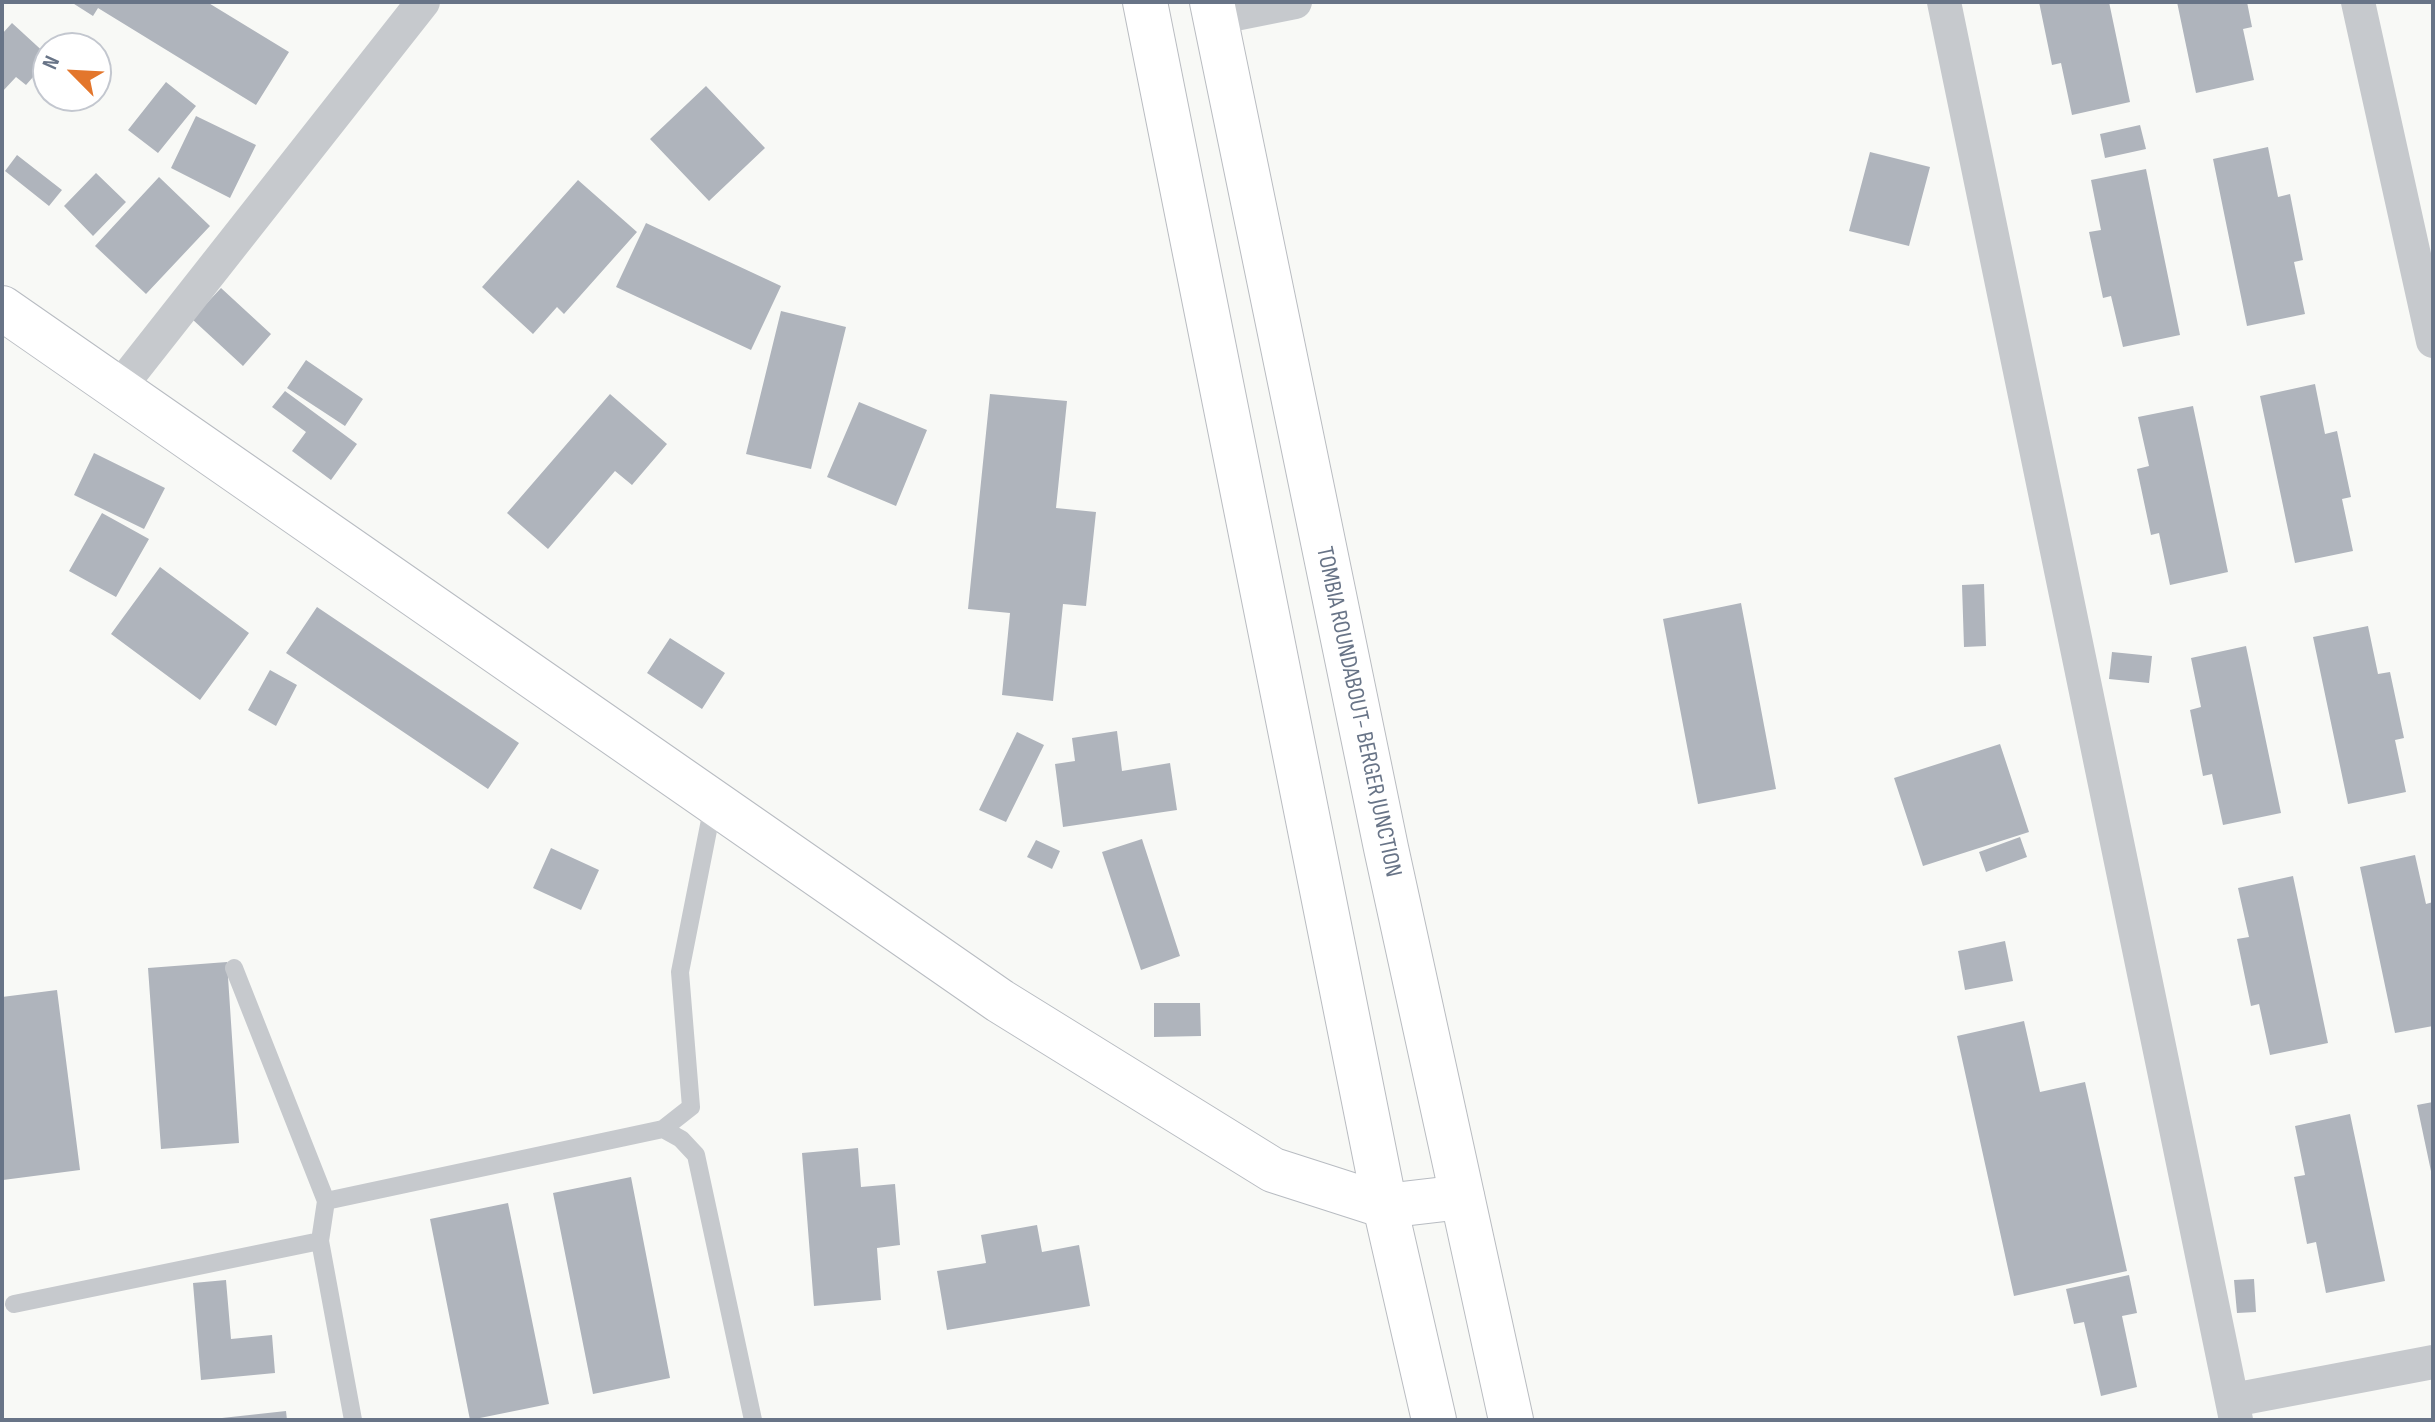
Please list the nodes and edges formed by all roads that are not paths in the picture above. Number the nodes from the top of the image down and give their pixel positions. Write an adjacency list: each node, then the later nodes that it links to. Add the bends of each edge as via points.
1 (423, 2): 9 (street)
2 (1145, 2): 15 (main road)
3 (1295, 2): 6 (street)
4 (1944, 2): 19 (street)
5 (2358, 2): 8 (street)
6 (1213, 10): 13 (main road, TOMBIA ROUNDABOUT- BERGER JUNCTION)
7 (2, 308): 9 (main road)
8 (2433, 341)
9 (119, 388): 10 (main road)
10 (713, 803): 12 (lane, via 680,972 691,1107); 15 (main road, via 1000,1001 1273,1170)
11 (234, 968): 14 (lane)
12 (663, 1129): 14 (lane); 21 (lane, via 696,1155)
13 (1462, 1197): 15 (main road); 23 (main road, TOMBIA ROUNDABOUT- BERGER JUNCTION)
14 (326, 1201): 16 (lane)
15 (1385, 1206): 22 (main road)
16 (320, 1241): 17 (lane); 20 (lane)
17 (14, 1304)
18 (2433, 1362): 19 (street)
19 (2235, 1410)
20 (353, 1420)
21 (753, 1420)
22 (1434, 1420)
23 (1511, 1420)

